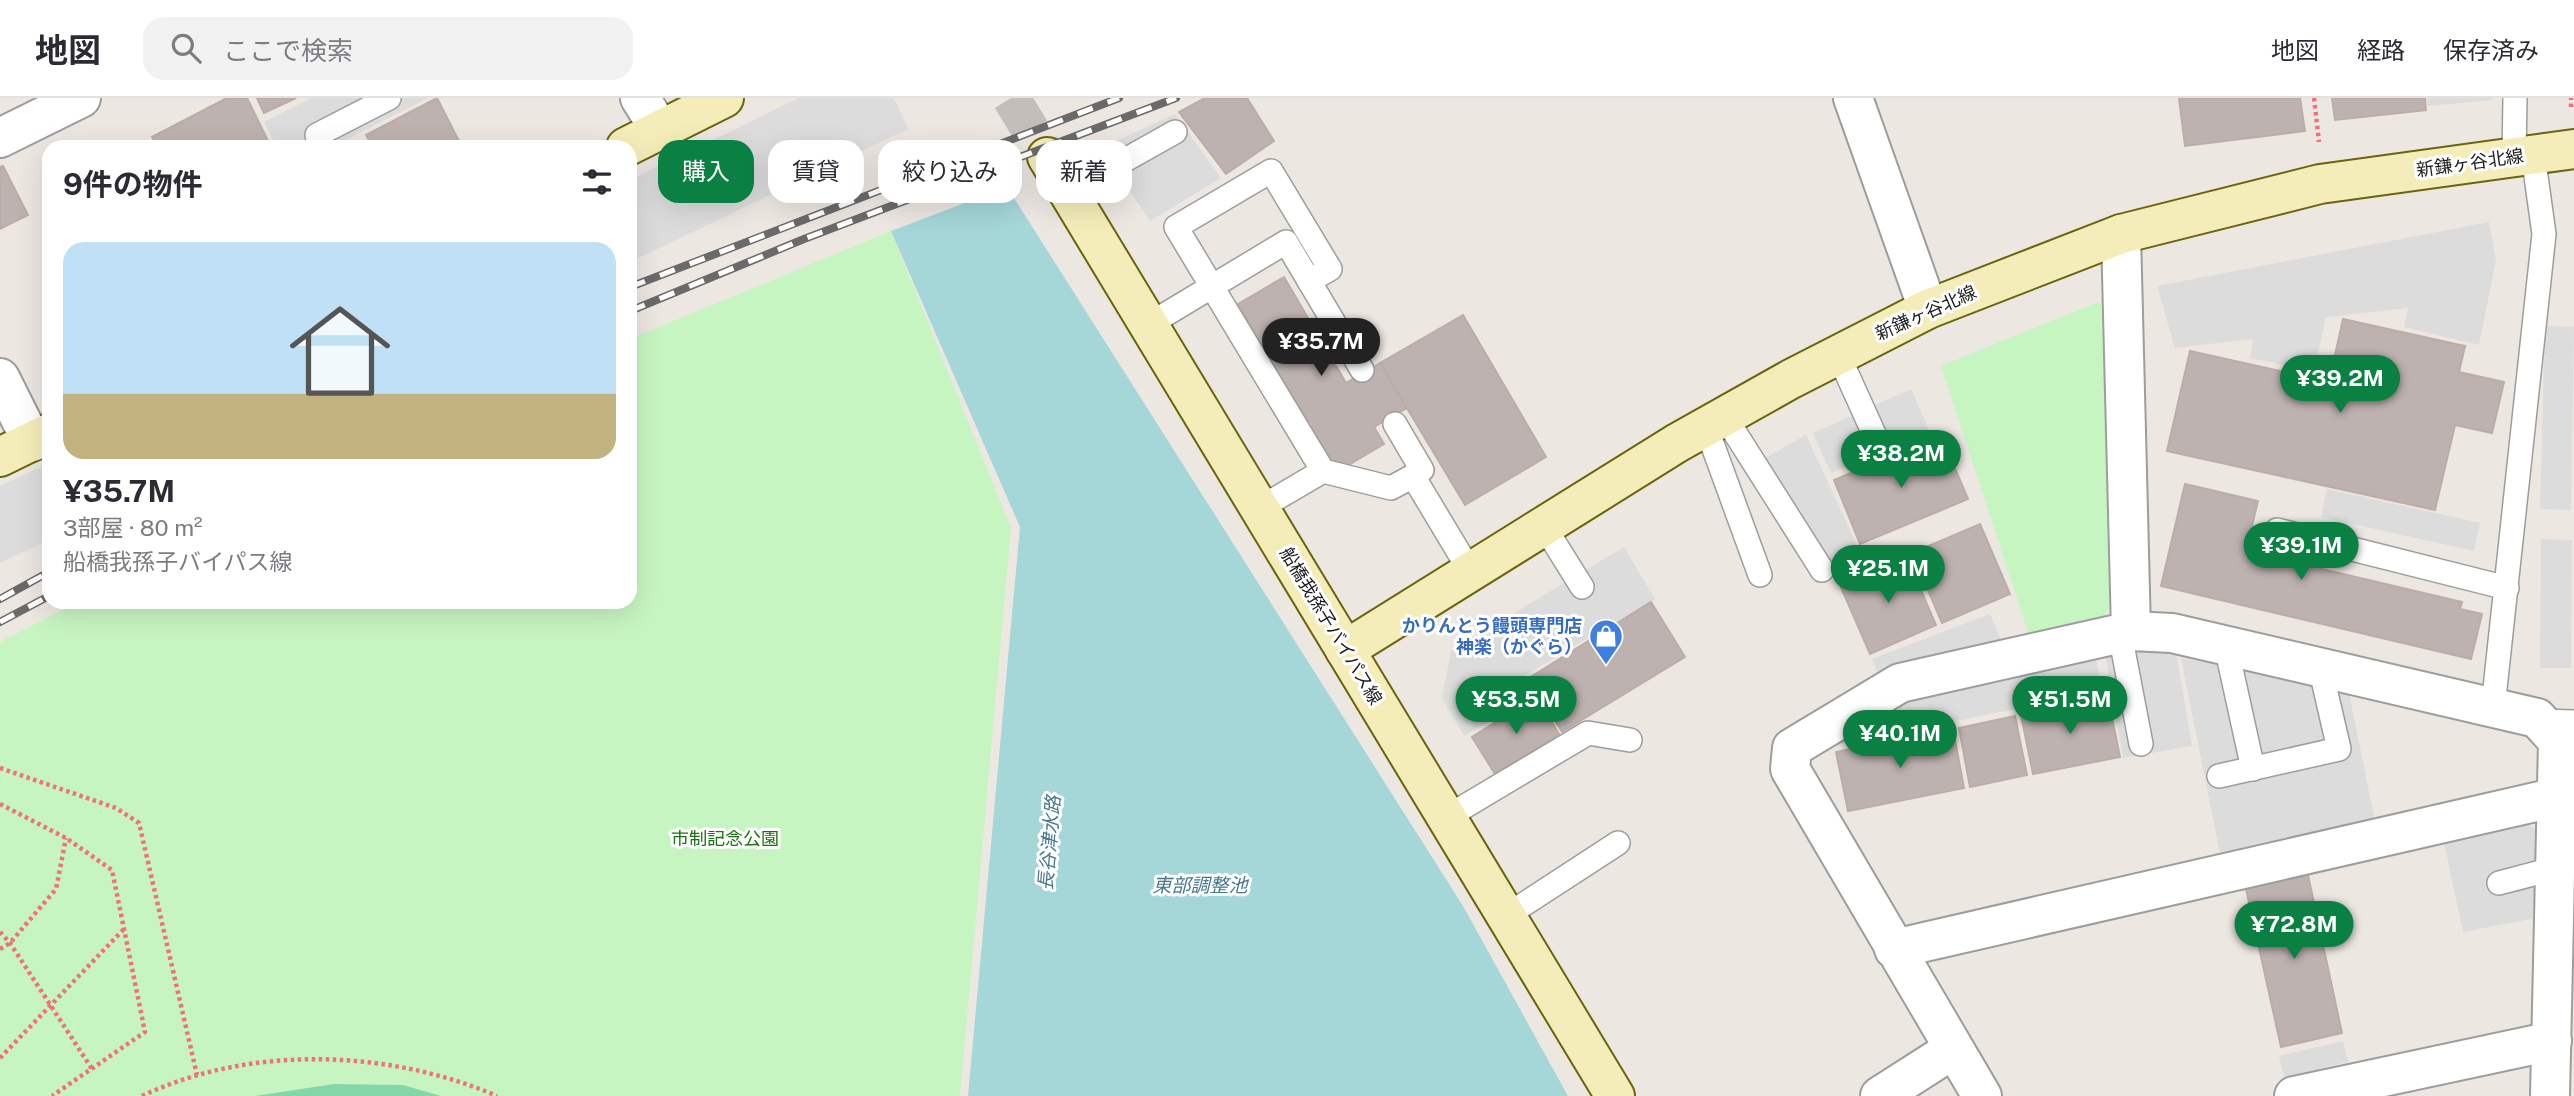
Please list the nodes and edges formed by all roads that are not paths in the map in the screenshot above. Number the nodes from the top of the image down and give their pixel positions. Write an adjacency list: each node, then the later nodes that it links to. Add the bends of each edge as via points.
1 (81, 98): 9 (street)
2 (389, 98): 10 (lane, via 317,135)
3 (640, 98): 7 (street)
4 (724, 98): 7 (street)
5 (1853, 98): 19 (street)
6 (2515, 98): 14 (lane)
7 (660, 130): 11 (street)
8 (1175, 132): 13 (lane)
9 (0, 138)
10 (320, 140)
11 (637, 142)
12 (2574, 149): 14 (street, 新鎌ヶ谷北線)
13 (1132, 156)
14 (2523, 156): 16 (street, 新鎌ヶ谷北線, via 2320,184); 37 (lane, via 2543,234)
15 (1075, 203): 20 (street, 船橋我孫子バイパス線)
16 (2121, 234): 19 (street, 新鎌ヶ谷北線); 38 (street)
17 (1309, 281): 18 (lane, via 1286,242); 18 (lane, via 1330,269 1270,170 1176,227); 22 (lane, via 1319,313)
18 (1212, 286): 20 (lane); 28 (lane, via 1256,350)
19 (1928, 309): 21 (street, 新鎌ヶ谷北線)
20 (1148, 325): 30 (street, 船橋我孫子バイパス線)
21 (1838, 354): 24 (street, 新鎌ヶ谷北線); 27 (lane)
22 (1350, 360)
23 (0, 378): 26 (street)
24 (1715, 422): 31 (street, 新鎌ヶ谷北線); 33 (lane); 35 (lane)
25 (1395, 424): 29 (lane, via 1422,470)
26 (27, 444)
27 (1879, 445)
28 (1323, 471): 29 (lane, via 1391,488); 30 (lane)
29 (1413, 476): 34 (lane)
30 (1260, 508): 40 (street, 船橋我孫子バイパス線)
31 (1544, 526): 34 (street, 新鎌ヶ谷北線); 36 (lane)
32 (2277, 530): 37 (lane)
33 (1822, 570)
34 (1470, 571): 40 (street, 新鎌ヶ谷北線)
35 (1760, 575)
36 (1581, 587)
37 (2507, 588): 42 (lane)
38 (2125, 633): 39 (street, via 2172,633); 45 (lane); 54 (street, via 1900,683 1792,748 1790,769)
39 (2226, 646): 41 (street); 46 (lane)
40 (1345, 650): 49 (street, 船橋我孫子バイパス線)
41 (2320, 667): 42 (street); 46 (lane, via 2339,749)
42 (2493, 707): 43 (street)
43 (2557, 722): 48 (street)
44 (1630, 740): 49 (lane, via 1588,733)
45 (2141, 744)
46 (2253, 768): 47 (lane)
47 (2219, 776)
48 (2557, 797): 52 (street); 54 (street)
49 (1447, 817): 53 (street, 船橋我孫子バイパス線)
50 (1618, 843): 53 (lane)
51 (2499, 883): 52 (lane)
52 (2562, 888): 55 (street)
53 (1506, 916): 57 (street, 船橋我孫子バイパス線)
54 (1894, 949): 56 (street)
55 (2552, 1041): 60 (street); 61 (street)
56 (1952, 1050): 58 (street); 59 (street)
57 (1615, 1096)
58 (1880, 1096)
59 (1982, 1096)
60 (2294, 1096)
61 (2550, 1096)

